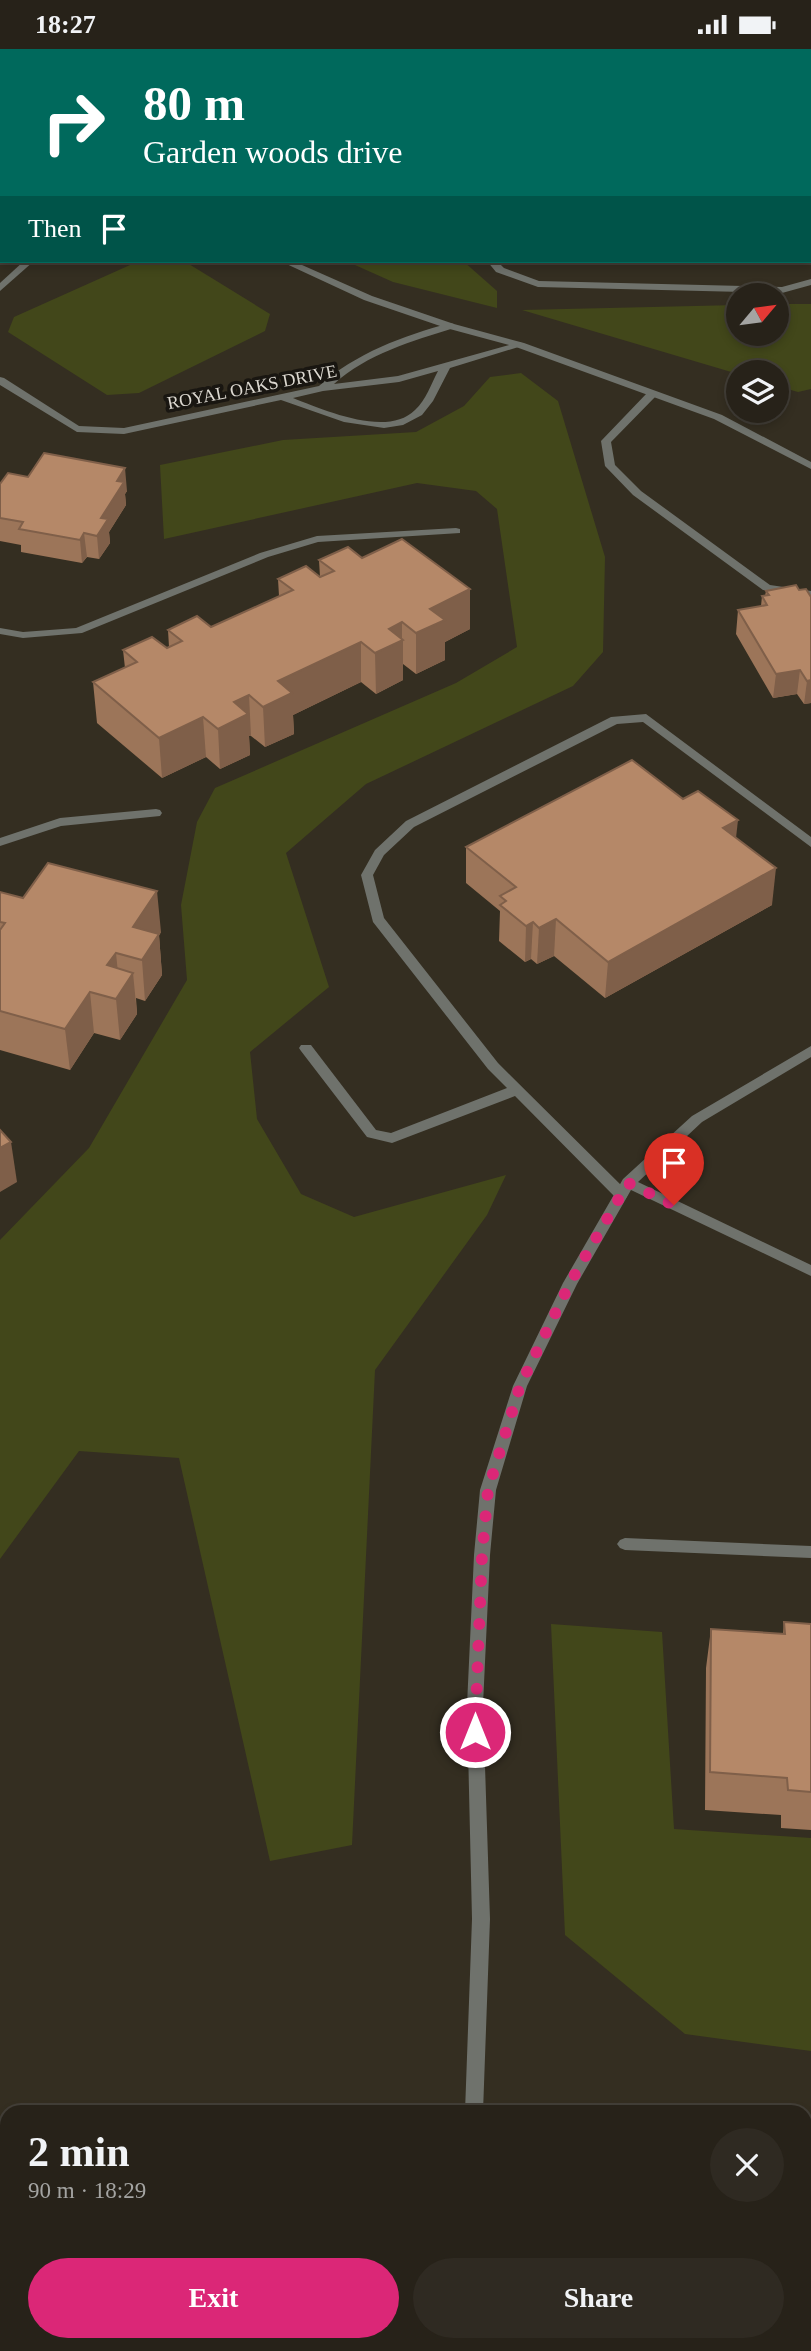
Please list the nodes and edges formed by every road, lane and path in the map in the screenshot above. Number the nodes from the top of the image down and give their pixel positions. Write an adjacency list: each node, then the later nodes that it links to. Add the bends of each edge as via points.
1 (27, 263): 5 (street)
2 (289, 263): 6 (street, via 368,298)
3 (494, 263): 4 (street, via 500,270 538,284 782,291)
4 (811, 282)
5 (0, 288)
6 (450, 326): 7 (street); 10 (street, via 363,358 338,372)
7 (520, 345): 8 (street, ROYAL OAKS DRIVE); 11 (street)
8 (445, 367): 10 (street, ROYAL OAKS DRIVE, via 399,379); 12 (street, via 426,405 412,418 388,424 361,423)
9 (0, 380): 12 (street, ROYAL OAKS DRIVE, via 77,429 124,431)
10 (323, 388): 12 (street, ROYAL OAKS DRIVE)
11 (652, 394): 13 (street, via 718,417); 15 (street, via 606,441 610,466 637,492 767,588)
12 (283, 397)
13 (811, 466)
14 (456, 531): 16 (street, via 317,539 264,555 78,631 23,635)
15 (806, 593)
16 (0, 631)
17 (156, 813): 18 (street, via 60,822)
18 (0, 842)
19 (811, 843): 22 (street, via 646,717 615,720 410,824 379,853 366,875 378,919)
20 (306, 1048): 22 (street, via 372,1134 392,1138)
21 (811, 1051): 23 (street, via 697,1119)
22 (516, 1090): 23 (street)
23 (625, 1189): 24 (street); 27 (street, via 570,1283 520,1386 488,1490 475,1705 481,1919)
24 (811, 1271)
25 (625, 1544): 26 (street)
26 (811, 1552)
27 (474, 2105)

